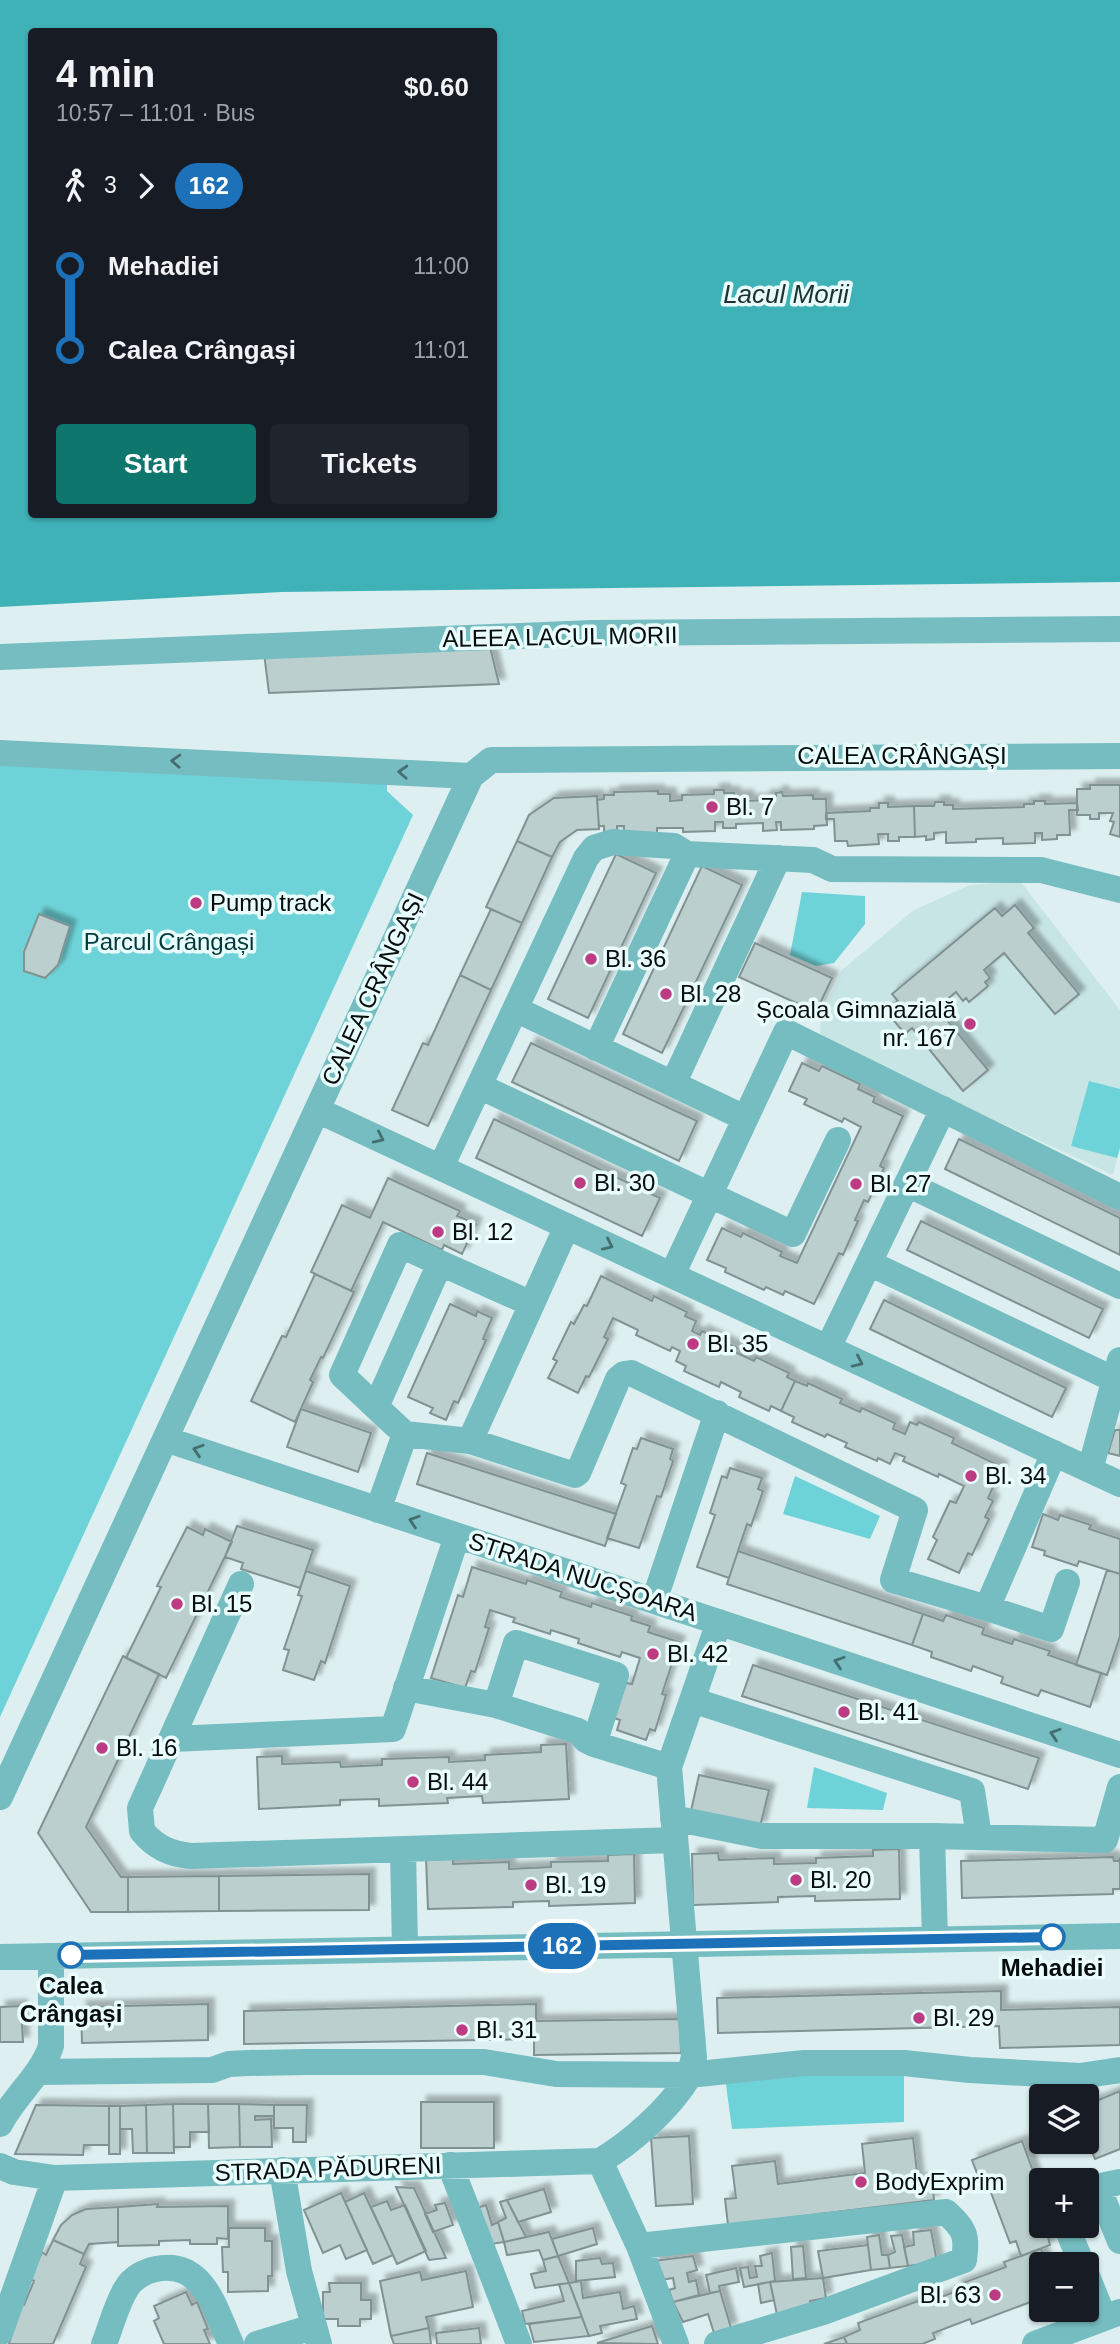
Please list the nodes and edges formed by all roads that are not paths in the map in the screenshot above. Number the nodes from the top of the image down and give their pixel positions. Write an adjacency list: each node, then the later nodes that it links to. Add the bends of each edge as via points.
1 (1120, 629): 2 (street, ALEEA LACUL MORII, via 592,633)
2 (0, 657)
3 (0, 753): 5 (street, one-way to 3)
4 (1120, 756): 5 (street, CALEA CRÂNGAȘI, via 491,760)
5 (471, 776): 13 (street, CALEA CRÂNGAȘI)
6 (687, 854): 7 (street); 9 (street, via 674,846 613,842 589,852); 10 (street)
7 (778, 858): 8 (street, via 813,860 832,869 1041,870); 11 (street)
8 (1120, 890)
9 (515, 1009): 10 (street); 12 (street)
10 (596, 1048): 11 (street)
11 (673, 1084): 15 (street)
12 (478, 1086): 17 (street); 19 (street)
13 (317, 1110): 17 (street, one-way to 17); 32 (street, CALEA CRÂNGAȘI)
14 (943, 1110): 15 (street, via 786,1032); 18 (street); 20 (street)
15 (745, 1118): 19 (street)
16 (838, 1140): 19 (street, via 793,1234)
17 (441, 1167): 21 (street)
18 (907, 1184): 23 (street); 25 (street)
19 (709, 1195): 24 (street)
20 (1120, 1196)
21 (567, 1226): 24 (street, one-way to 24); 26 (street)
22 (440, 1263): 26 (street); 29 (street); 29 (street, via 400,1245 347,1363 342,1375)
23 (869, 1263): 27 (street); 28 (street)
24 (672, 1275): 27 (street)
25 (1120, 1286)
26 (532, 1304): 33 (street)
27 (828, 1348): 34 (street, one-way to 34)
28 (1117, 1370): 35 (street)
29 (376, 1407): 31 (street)
30 (717, 1413): 33 (street, via 628,1373 618,1379 577,1474); 41 (street); 42 (street, via 915,1510 893,1580)
31 (404, 1434): 33 (street); 37 (street)
32 (165, 1439): 37 (street, STRADA NUCȘOARA, one-way to 32); 52 (street, CALEA CRÂNGAȘI)
33 (470, 1441)
34 (1054, 1453): 35 (street); 42 (street)
35 (1090, 1470): 36 (street)
36 (1120, 1484)
37 (378, 1510): 38 (street, STRADA NUCȘOARA, one-way to 37)
38 (457, 1535): 41 (street, STRADA NUCȘOARA); 44 (street)
39 (1067, 1582): 42 (street, via 1051,1629)
40 (241, 1584): 47 (street)
41 (654, 1601): 43 (street, STRADA NUCȘOARA)
42 (987, 1608)
43 (719, 1622): 45 (street); 49 (street, STRADA NUCȘOARA, one-way to 43)
44 (406, 1688): 46 (street); 47 (street, via 393,1729)
45 (692, 1700): 50 (street); 55 (street, via 972,1791)
46 (496, 1706): 48 (street, via 578,1731); 48 (street, via 516,1643 616,1675)
47 (172, 1739): 56 (street, via 140,1808 142,1831 167,1852 191,1856)
48 (594, 1744): 50 (street)
49 (1120, 1755)
50 (669, 1767): 53 (street)
51 (1120, 1787): 55 (street, via 1105,1840)
52 (0, 1797)
53 (674, 1829): 54 (street, via 762,1836); 56 (street); 59 (street)
54 (932, 1836): 55 (street); 58 (street)
55 (978, 1837)
56 (403, 1849): 60 (street)
57 (1120, 1936): 58 (street)
58 (935, 1939): 59 (street)
59 (683, 1944): 60 (street); 65 (street, via 694,2057)
60 (405, 1949): 61 (street)
61 (51, 1956): 62 (street); 64 (street, via 52,2036)
62 (0, 1957)
63 (1120, 2070): 65 (street, via 1080,2076 904,2063 804,2063)
64 (38, 2072): 65 (street, via 212,2070 248,2063 484,2062 556,2074); 66 (street)
65 (689, 2075): 67 (street, via 669,2102 622,2148)
66 (0, 2124)
67 (600, 2161): 68 (street, STRADA PĂDURENI); 74 (street)
68 (450, 2165): 70 (street, STRADA PĂDURENI); 82 (street)
69 (0, 2166): 71 (street, STRADA PĂDURENI)
70 (282, 2170): 71 (street, STRADA PĂDURENI); 78 (street, via 299,2271)
71 (55, 2178): 77 (street)
72 (1120, 2182): 73 (street, via 1105,2185 1100,2192)
73 (1120, 2241)
74 (639, 2246): 83 (street); 84 (street, via 946,2212 963,2228 967,2242 964,2260 823,2312)
75 (1099, 2295): 76 (street)
76 (1112, 2315): 85 (street)
77 (0, 2333)
78 (316, 2336): 81 (street)
79 (104, 2344): 80 (street, via 126,2288 137,2276 171,2266 196,2277)
80 (231, 2344)
81 (257, 2344)
82 (519, 2344)
83 (676, 2344)
84 (717, 2344)
85 (1035, 2344)

